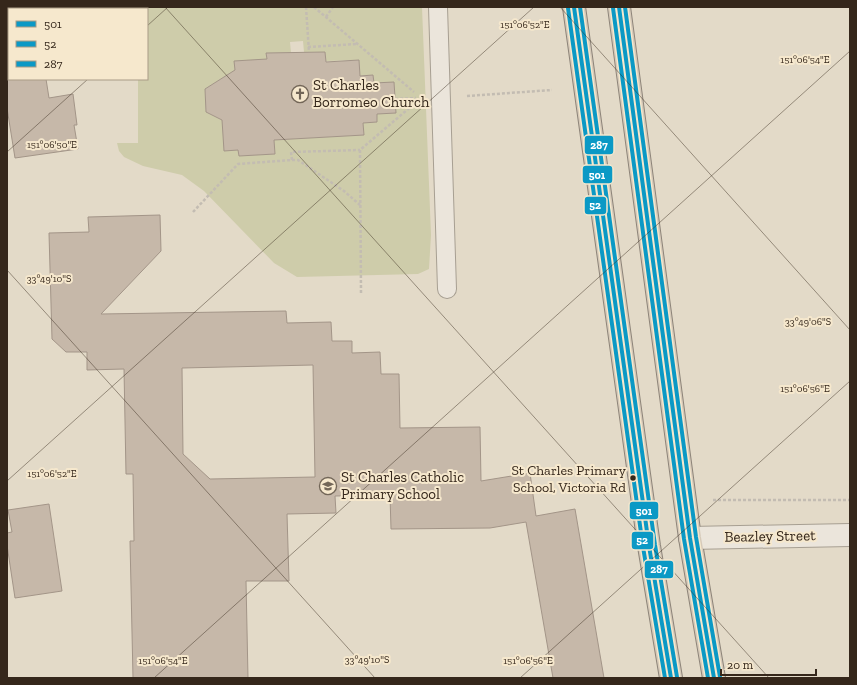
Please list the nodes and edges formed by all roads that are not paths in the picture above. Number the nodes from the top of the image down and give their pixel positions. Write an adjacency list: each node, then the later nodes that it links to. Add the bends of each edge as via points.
1 (438, 7): 4 (lane)
2 (574, 7): 7 (highway, via 649,546)
3 (619, 7): 6 (highway)
4 (447, 289)
5 (850, 535): 6 (street, Beazley Street)
6 (690, 538): 8 (highway)
7 (671, 678)
8 (714, 678)

